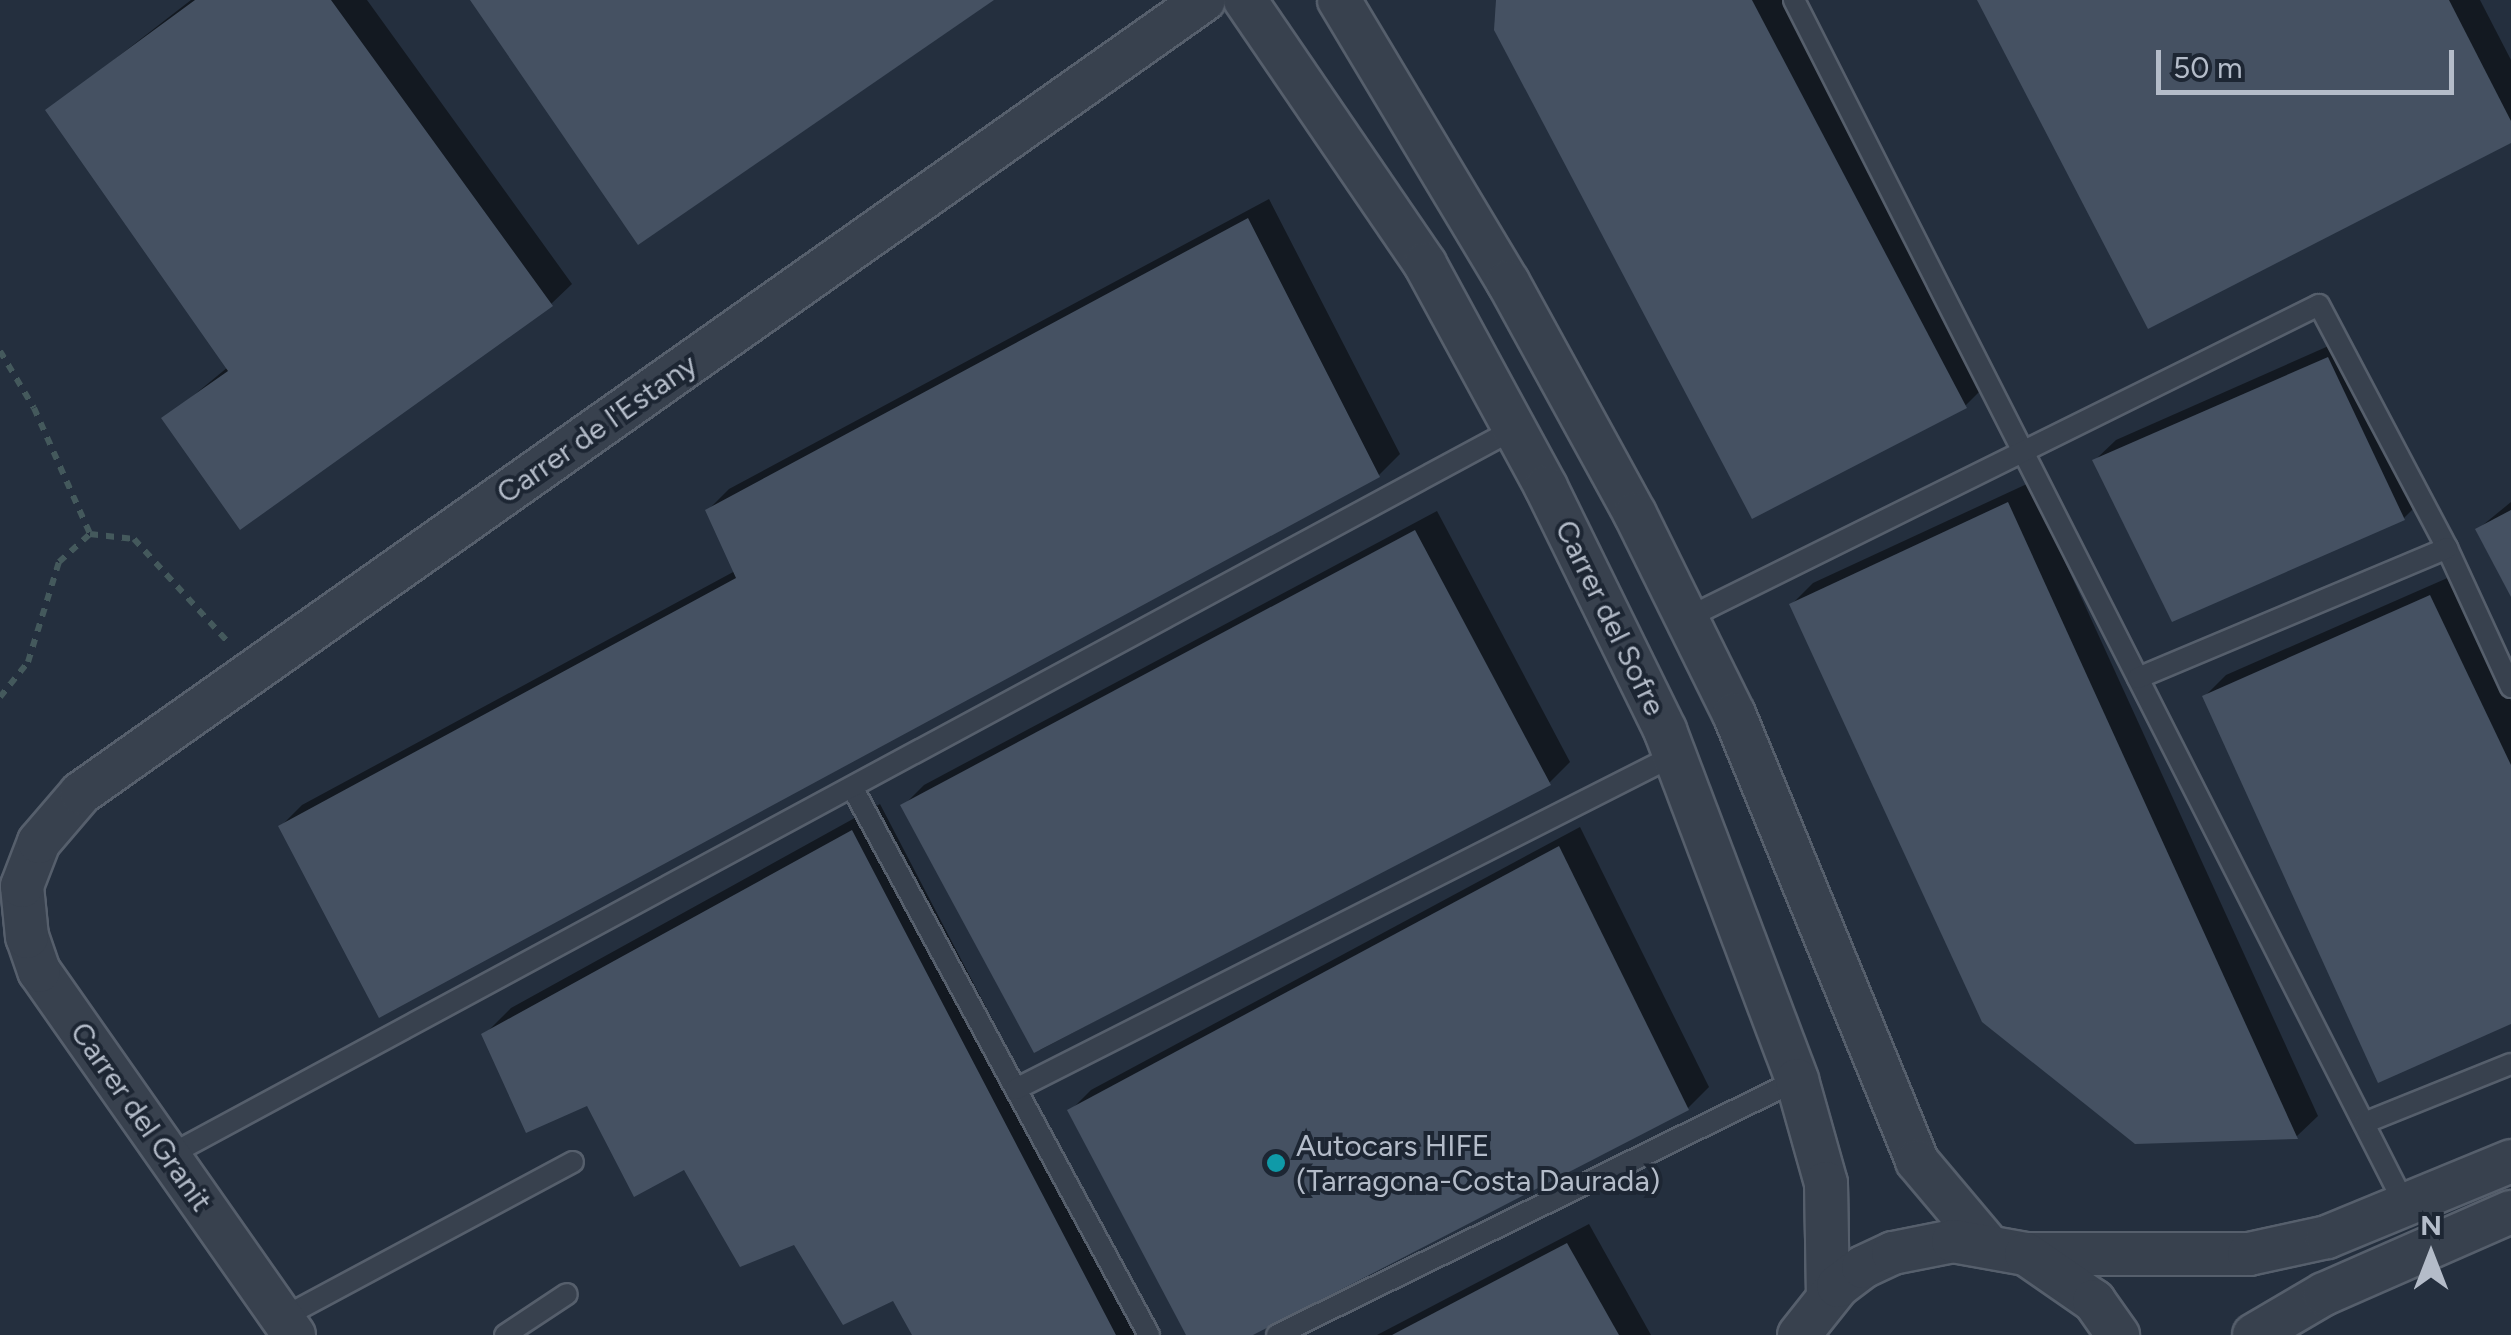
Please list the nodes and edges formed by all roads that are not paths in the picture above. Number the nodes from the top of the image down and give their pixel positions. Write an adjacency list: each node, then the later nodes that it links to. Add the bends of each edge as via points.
1 (1204, 0): 13 (street, Carrer de l'Estany, via 81,793 39,842)
2 (1245, 0): 5 (street, Carrer del Sofre, via 1425,264)
3 (1339, 0): 8 (street, via 1508,282)
4 (1794, 0): 6 (lane)
5 (1514, 429): 11 (street, Carrer del Sofre); 12 (lane)
6 (2021, 448): 7 (lane, via 2319,305); 8 (lane); 9 (lane)
7 (2447, 548): 9 (lane); 10 (lane)
8 (1687, 618): 23 (street, via 1749,749 1916,1161)
9 (2138, 678): 17 (lane)
10 (2511, 687)
11 (1675, 755): 15 (street, Carrer del Sofre); 16 (lane)
12 (852, 786): 16 (lane); 18 (lane)
13 (22, 886): 18 (street, Carrer del Granit, via 27,937 39,971)
14 (2511, 1064): 17 (lane)
15 (1797, 1080): 25 (street, Carrer del Sofre, via 1826,1183); 29 (lane)
16 (1016, 1088): 28 (lane)
17 (2364, 1123): 21 (lane)
18 (168, 1156): 26 (street, Carrer del Granit)
19 (2511, 1161): 21 (street)
20 (573, 1162): 26 (lane)
21 (2405, 1205): 23 (street, via 2327,1237 2248,1254)
22 (2511, 1212): 32 (street, via 2324,1294)
23 (2006, 1248): 25 (street, via 1953,1241 1893,1253); 31 (street, via 2094,1300)
24 (567, 1294): 27 (lane)
25 (1828, 1297): 30 (street)
26 (288, 1327)
27 (504, 1335)
28 (1149, 1335)
29 (1277, 1335)
30 (1799, 1335)
31 (2118, 1335)
32 (2254, 1335)

